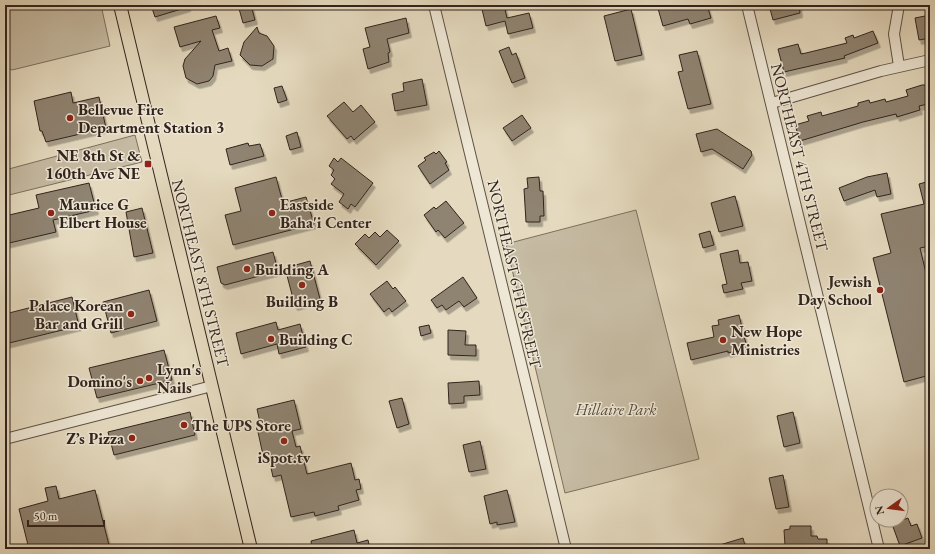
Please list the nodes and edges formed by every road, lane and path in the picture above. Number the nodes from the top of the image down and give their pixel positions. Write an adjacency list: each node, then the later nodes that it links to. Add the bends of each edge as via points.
1 (120, 5): 8 (main road, NORTHEAST 8TH STREET)
2 (434, 5): 11 (street, NORTHEAST 6TH STREET)
3 (747, 5): 7 (street, NORTHEAST 4TH STREET)
4 (899, 5): 6 (street, via 894,34)
5 (930, 60): 6 (street)
6 (899, 66): 7 (street)
7 (772, 103): 12 (street, NORTHEAST 4TH STREET)
8 (212, 386): 9 (street); 10 (main road, NORTHEAST 8TH STREET)
9 (5, 439)
10 (251, 549)
11 (566, 549)
12 (879, 549)

